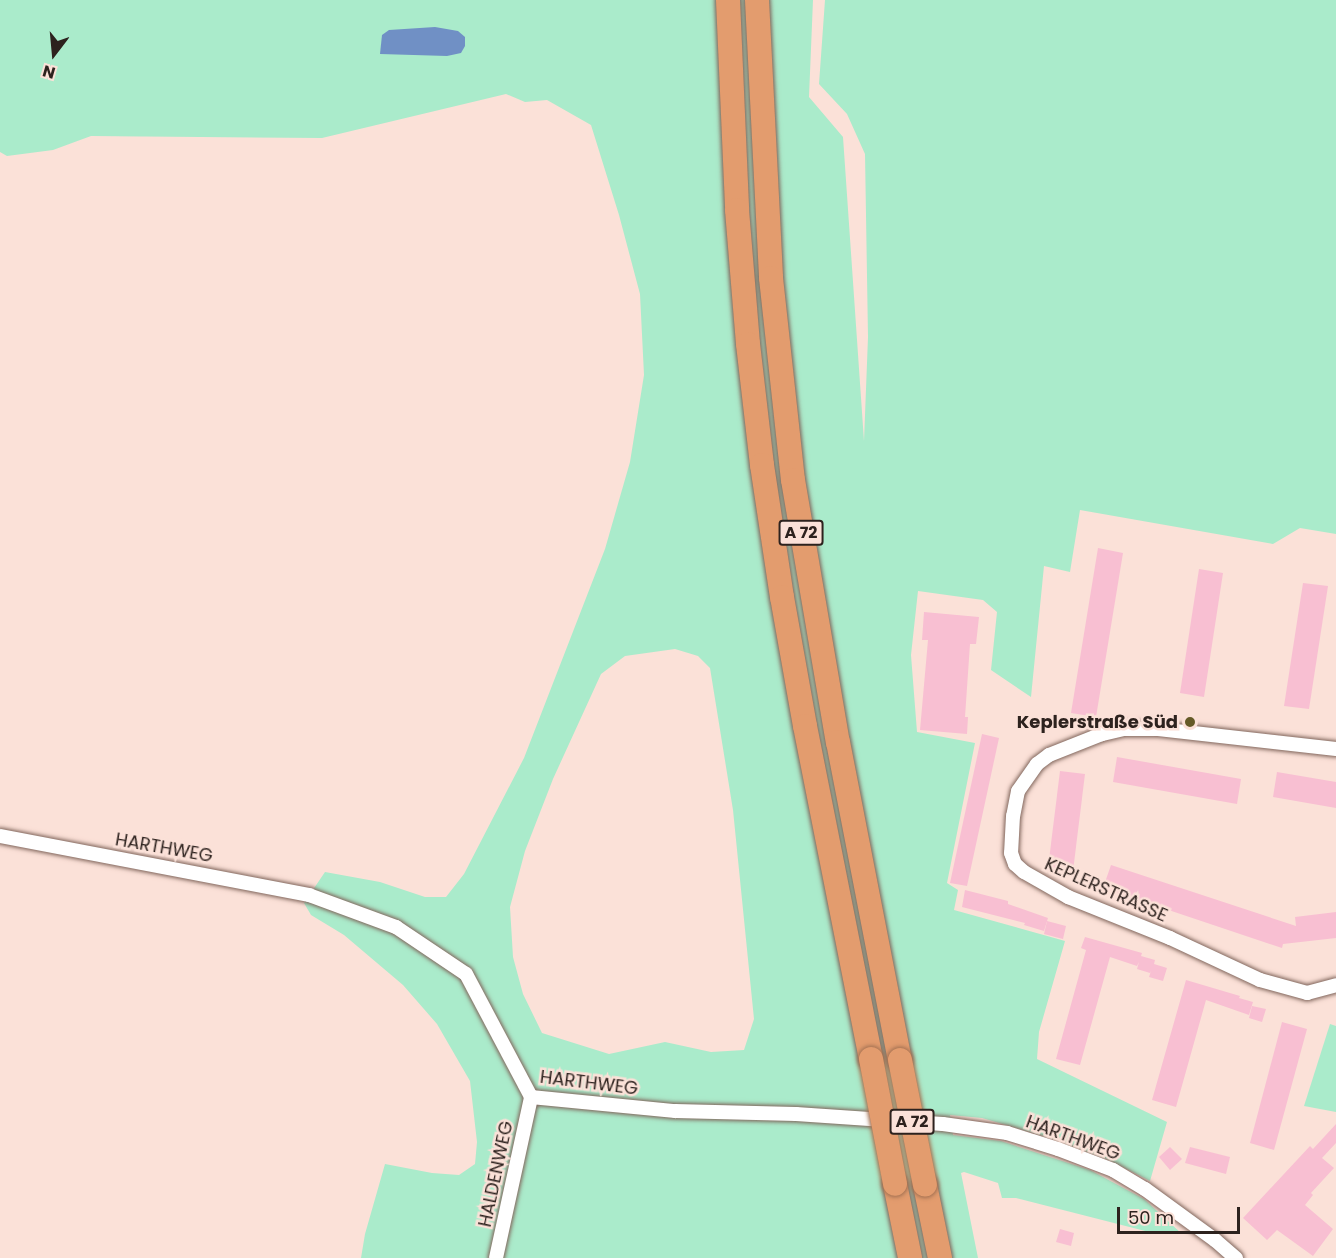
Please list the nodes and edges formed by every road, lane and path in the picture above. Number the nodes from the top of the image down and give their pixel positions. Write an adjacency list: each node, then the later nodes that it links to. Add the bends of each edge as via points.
1 (728, 0): 8 (highway, A 72, bridge, via 737,210 762,465 801,702)
2 (757, 0): 9 (highway, A 72, bridge, via 771,278 793,480 831,707)
3 (1336, 749): 5 (street, KEPLERSTRASSE, via 1158,729 1124,729 1102,734 1049,755 1037,764 1018,791 1011,853 1024,872 1060,892 1260,980 1307,993)
4 (0, 836): 6 (street, HARTHWEG, via 309,895 396,927 466,974)
5 (1336, 985)
6 (531, 1097): 7 (street, HALDENWEG); 10 (street, HARTHWEG, via 675,1111 933,1123 1007,1133 1113,1170 1145,1189)
7 (496, 1258)
8 (910, 1258)
9 (940, 1258)
10 (1236, 1258)

